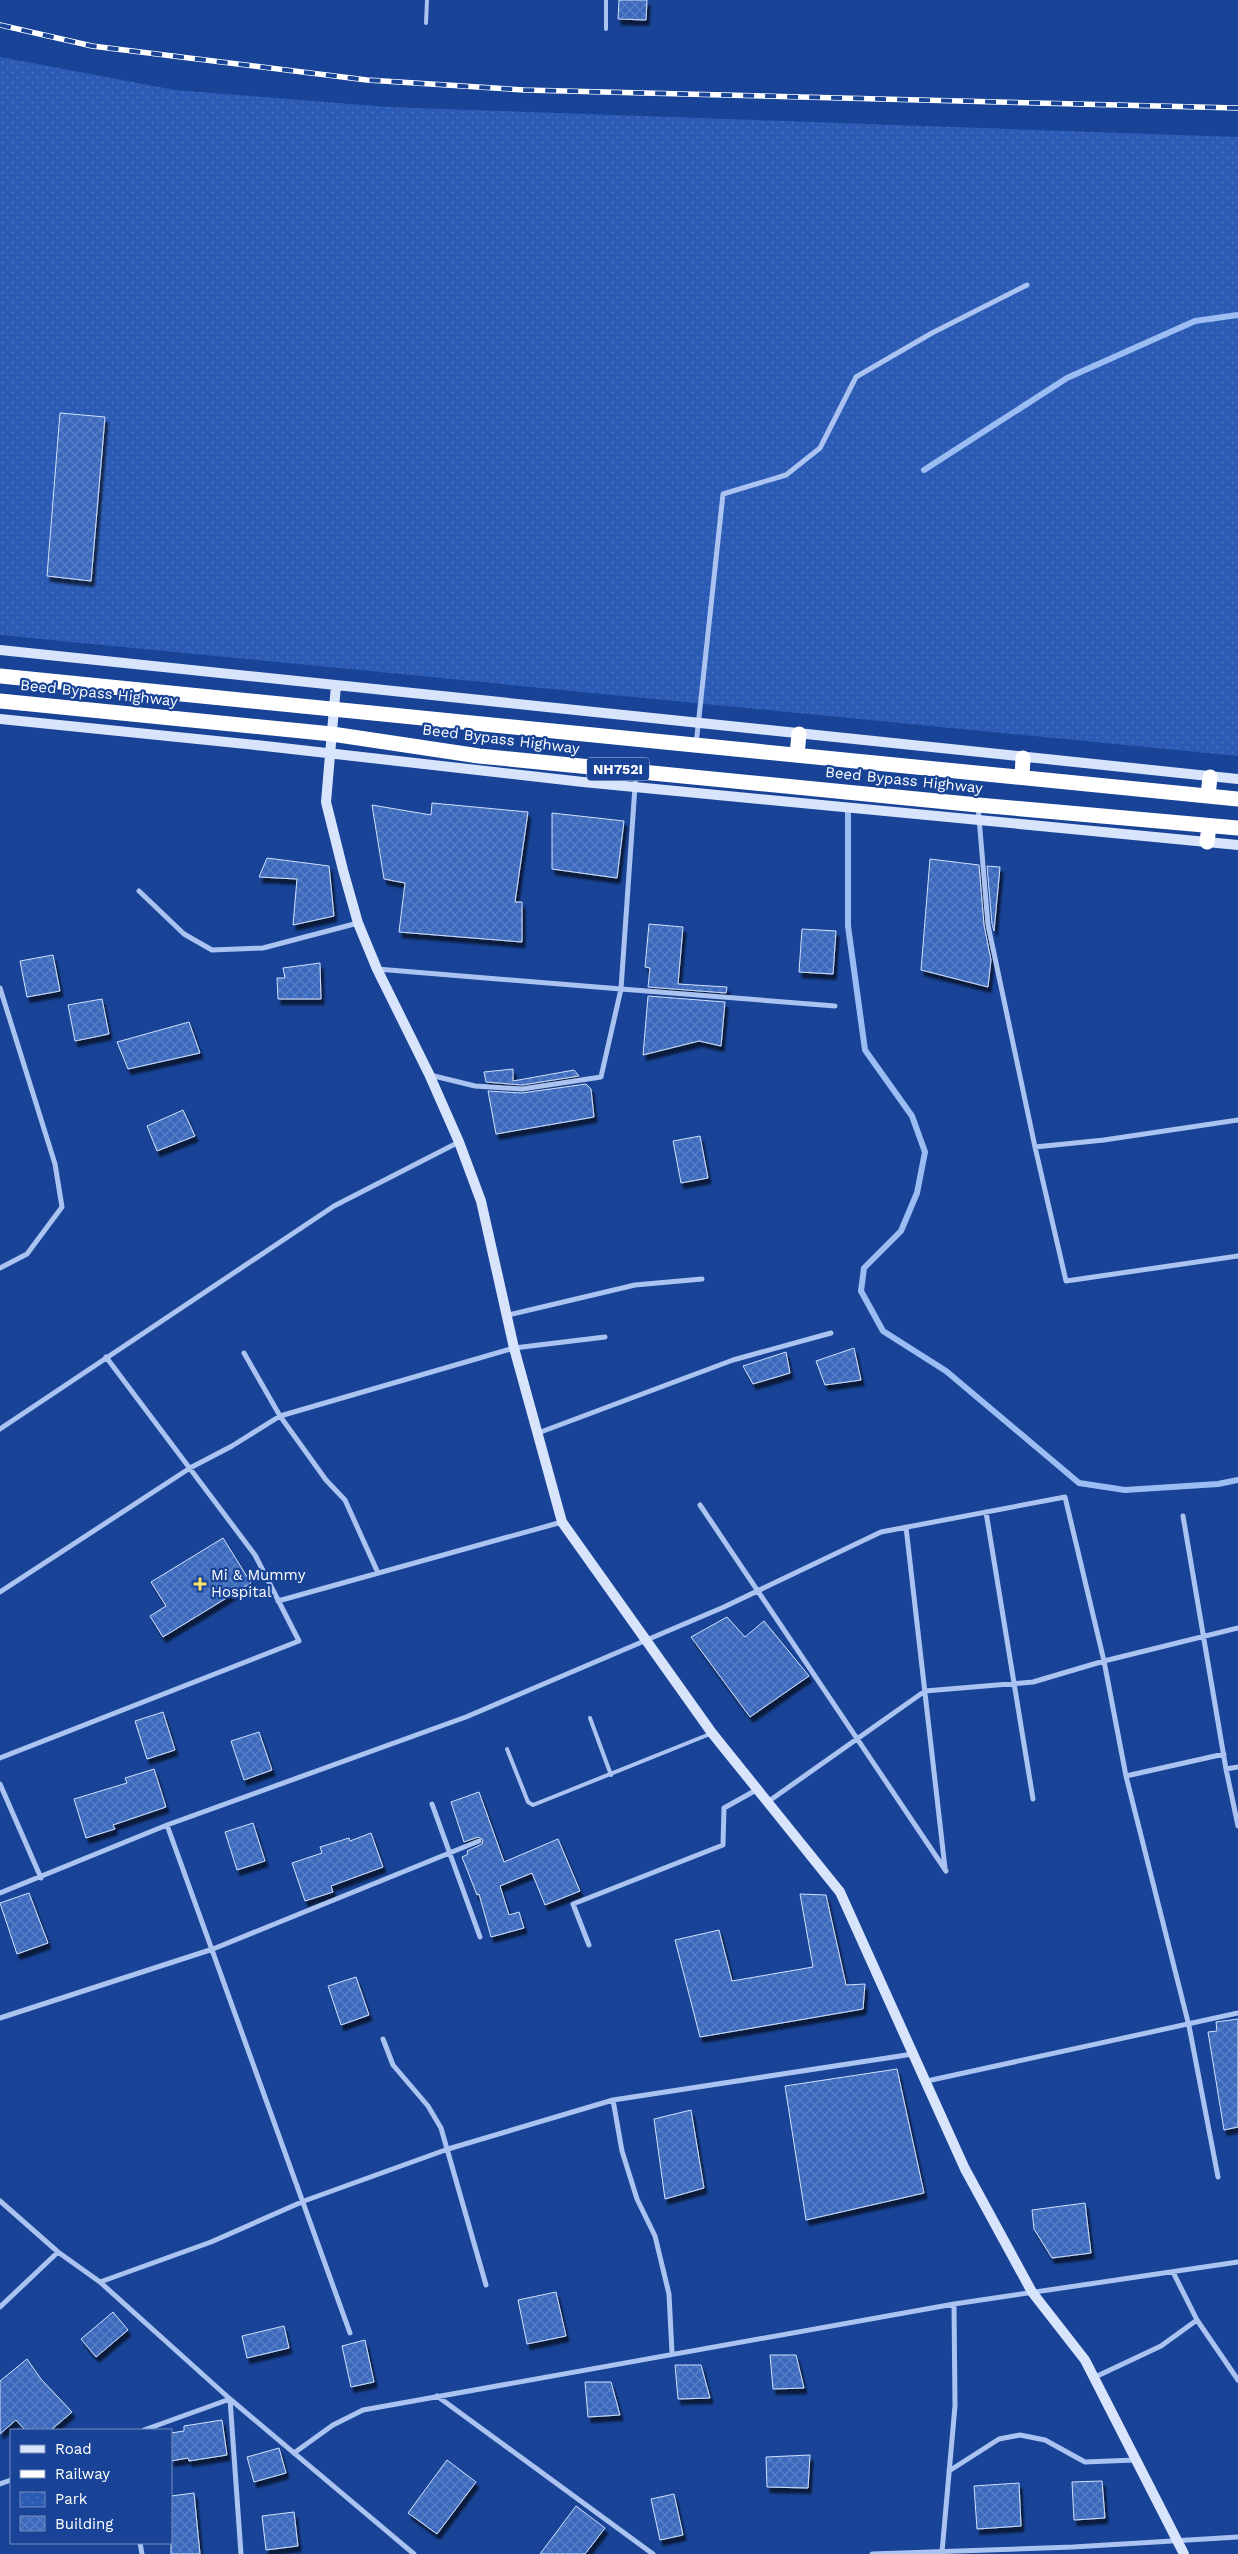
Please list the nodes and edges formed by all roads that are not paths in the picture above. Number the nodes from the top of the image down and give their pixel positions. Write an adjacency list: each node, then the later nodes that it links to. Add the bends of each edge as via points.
1 (427, 0): 3 (lane)
2 (606, 0): 4 (lane)
3 (426, 23)
4 (606, 28)
5 (1027, 285): 12 (street, via 856,377 820,448 786,475 723,494)
6 (0, 650): 8 (street)
7 (0, 676): 10 (highway, Beed Bypass Highway / NH752I)
8 (336, 685): 10 (street); 12 (street)
9 (0, 701): 13 (highway, Beed Bypass Highway / NH752I)
10 (334, 709): 13 (street); 15 (highway, Beed Bypass Highway / NH752I)
11 (0, 719): 16 (street)
12 (698, 724): 14 (street); 15 (street)
13 (332, 734): 16 (street); 19 (highway, Beed Bypass Highway / NH752I, via 479,756)
14 (799, 734): 17 (highway); 18 (street)
15 (696, 745): 17 (highway, Beed Bypass Highway / NH752I)
16 (330, 753): 23 (street); 32 (street, via 326,802)
17 (797, 755): 20 (highway, Beed Bypass Highway / NH752I)
18 (1023, 758): 20 (highway); 21 (street)
19 (636, 771): 23 (street); 26 (highway, Beed Bypass Highway / NH752I)
20 (1022, 777): 24 (highway, Beed Bypass Highway / NH752I)
21 (1210, 777): 22 (street); 24 (highway)
22 (1238, 779)
23 (635, 787): 26 (street); 35 (street)
24 (1208, 796): 25 (highway, Beed Bypass Highway / NH752I)
25 (1238, 798)
26 (979, 812): 27 (highway, Beed Bypass Highway / NH752I); 29 (street); 40 (street, via 988,925)
27 (1209, 826): 28 (highway, Beed Bypass Highway / NH752I); 29 (highway)
28 (1238, 828)
29 (1207, 842): 30 (street)
30 (1238, 845)
31 (139, 891): 32 (street, via 184,934 212,950 263,948)
32 (358, 923): 33 (street)
33 (377, 969): 35 (street); 37 (street)
34 (0, 988): 42 (street, via 55,1164 62,1207 26,1254)
35 (621, 989): 36 (street); 37 (street, via 600,1077 522,1089 475,1086)
36 (835, 1006)
37 (429, 1074): 39 (street)
38 (1238, 1120): 40 (street)
39 (459, 1142): 44 (street, via 481,1201); 49 (street, via 334,1206)
40 (1035, 1147): 41 (street, via 1066,1281)
41 (1238, 1256)
42 (0, 1268)
43 (702, 1279): 44 (street, via 634,1285)
44 (508, 1315): 47 (street)
45 (831, 1332): 52 (street, via 733,1360)
46 (605, 1337): 47 (street)
47 (514, 1348): 50 (street); 52 (street)
48 (244, 1353): 50 (street)
49 (106, 1357): 51 (street); 53 (street)
50 (280, 1416): 53 (street); 59 (street, via 326,1480 345,1500)
51 (0, 1429)
52 (538, 1433): 57 (street)
53 (190, 1468): 61 (street); 62 (street, via 255,1555)
54 (700, 1506): 60 (street)
55 (986, 1512): 58 (street); 66 (street, via 1065,1496); 67 (street)
56 (1183, 1516): 64 (street)
57 (562, 1522): 59 (street); 65 (street)
58 (906, 1527): 60 (street, via 881,1532); 68 (street)
59 (378, 1573): 62 (street)
60 (758, 1591): 65 (street); 71 (street)
61 (0, 1592)
62 (278, 1601): 74 (street, via 298,1642)
63 (1238, 1628): 64 (street)
64 (1205, 1636): 66 (street); 73 (street)
65 (646, 1642): 70 (street); 84 (street, via 466,1717)
66 (1104, 1661): 67 (street, via 1033,1682); 78 (street)
67 (1014, 1684): 68 (street); 81 (street)
68 (925, 1691): 71 (street); 71 (street, via 946,1871)
69 (590, 1718): 77 (lane)
70 (712, 1733): 77 (lane); 80 (street)
71 (859, 1739): 82 (street)
72 (507, 1749): 77 (lane, via 528,1802 533,1805)
73 (1224, 1754): 76 (street); 78 (street)
74 (0, 1758)
75 (1238, 1766): 76 (street)
76 (1226, 1769): 85 (street)
77 (611, 1775)
78 (1126, 1776): 95 (street)
79 (0, 1784): 88 (street)
80 (759, 1789): 82 (street); 91 (street, via 724,1808 723,1845 573,1904)
81 (1033, 1798)
82 (769, 1801): 97 (street, via 840,1892)
83 (432, 1804): 87 (street)
84 (167, 1825): 88 (street); 92 (street)
85 (1238, 1826)
86 (479, 1841): 87 (street)
87 (450, 1852): 90 (street); 92 (street)
88 (41, 1878): 89 (street)
89 (0, 1893)
90 (480, 1938)
91 (589, 1945)
92 (213, 1949): 94 (street); 103 (street)
93 (1238, 2013): 95 (street)
94 (0, 2018)
95 (1189, 2026): 98 (street); 101 (street)
96 (383, 2039): 100 (street, via 394,2065 428,2106 441,2128)
97 (913, 2054): 98 (street); 99 (street)
98 (926, 2081): 109 (street, via 965,2168)
99 (613, 2100): 100 (street); 114 (street, via 622,2151 637,2198 654,2236 669,2294)
100 (448, 2149): 103 (street); 108 (street)
101 (1218, 2177)
102 (0, 2201): 104 (street)
103 (304, 2201): 107 (street, via 211,2242); 113 (street)
104 (58, 2252): 107 (street); 111 (street)
105 (1238, 2262): 106 (street)
106 (1173, 2272): 109 (street); 112 (street)
107 (100, 2282): 118 (street)
108 (486, 2285)
109 (1032, 2292): 110 (street); 115 (street, via 1086,2360)
110 (954, 2304): 114 (street); 122 (street, via 955,2406)
111 (0, 2307)
112 (1197, 2320): 115 (street, via 1161,2346); 116 (street)
113 (350, 2333)
114 (672, 2353): 117 (street)
115 (1093, 2378): 121 (street)
116 (1238, 2380)
117 (437, 2396): 120 (street, via 363,2410 333,2425); 129 (street)
118 (230, 2399): 119 (street); 120 (street); 126 (street)
119 (147, 2429)
120 (294, 2453): 128 (street)
121 (1137, 2460): 122 (street, via 1085,2462 1045,2440 1020,2435 999,2439); 124 (street)
122 (949, 2470): 125 (street)
123 (1238, 2537): 124 (street)
124 (1176, 2540): 125 (street); 131 (street)
125 (942, 2552): 130 (street)
126 (241, 2554)
127 (407, 2554): 128 (street)
128 (414, 2554)
129 (653, 2554)
130 (872, 2554)
131 (1184, 2554)

